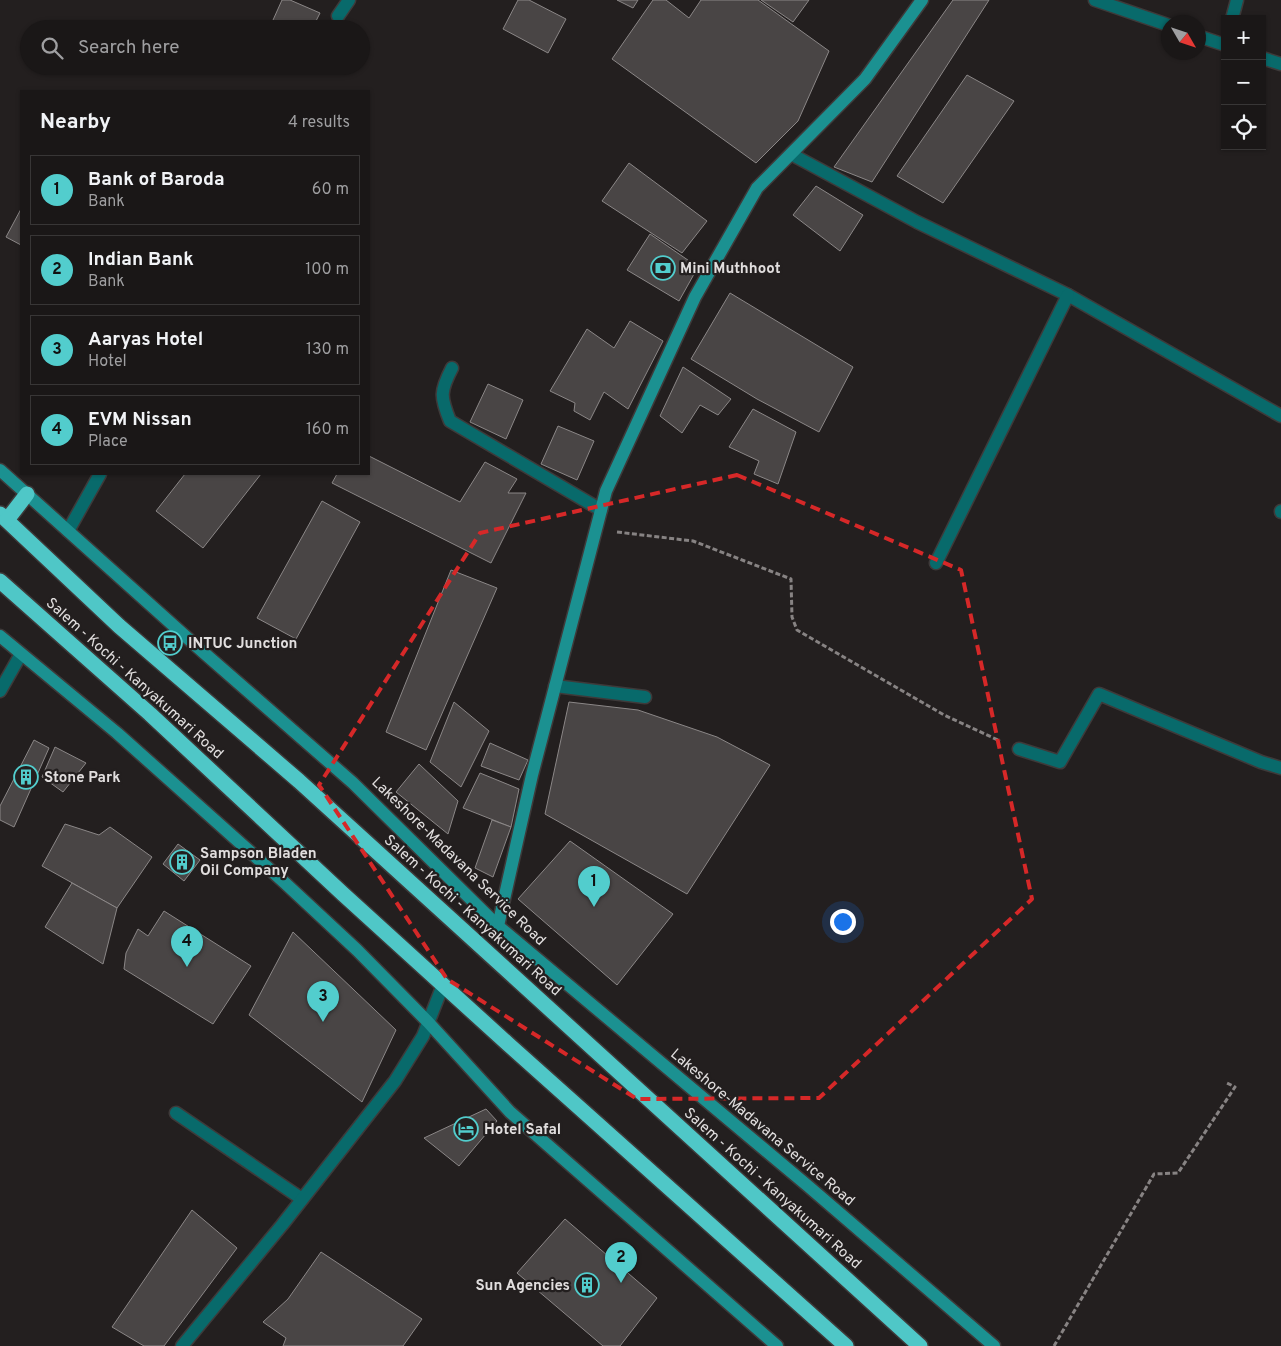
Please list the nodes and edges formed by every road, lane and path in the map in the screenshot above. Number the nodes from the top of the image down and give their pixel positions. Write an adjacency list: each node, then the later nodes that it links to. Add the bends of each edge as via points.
1 (349, 0): 6 (street)
2 (922, 0): 12 (street, via 865,80)
3 (1094, 0): 7 (street)
4 (1237, 0): 5 (street)
5 (1233, 15)
6 (338, 16)
7 (1161, 23)
8 (1206, 39): 9 (street)
9 (1221, 44)
10 (1266, 59): 11 (street)
11 (1281, 64)
12 (791, 154): 13 (street, via 917,222); 19 (street, via 757,188 695,297 606,490)
13 (1068, 296): 15 (street); 23 (street)
14 (452, 368): 19 (street, via 443,385 442,402 450,421)
15 (1281, 416)
16 (0, 470): 18 (street, Lakeshore-Madavana Service Road)
17 (99, 475): 22 (street)
18 (27, 494): 20 (highway); 22 (street, Lakeshore-Madavana Service Road)
19 (601, 510): 21 (street)
20 (3, 517): 41 (highway, Salem - Kochi - Kanyakumari Road, via 119,626 306,788)
21 (596, 529): 27 (street); 30 (path, via 693,541 791,579 792,617 797,630 944,715)
22 (68, 531): 32 (street, Lakeshore-Madavana Service Road, via 353,783)
23 (936, 563)
24 (0, 581): 33 (highway, Salem - Kochi - Kanyakumari Road, via 150,714)
25 (0, 636): 26 (street)
26 (21, 654): 28 (street); 34 (street, via 117,733 272,870)
27 (555, 686): 29 (street); 32 (street)
28 (0, 691)
29 (645, 696)
30 (1019, 749): 31 (street, via 1060,762 1099,694)
31 (1281, 768)
32 (498, 926): 42 (street, Lakeshore-Madavana Service Road)
33 (443, 985): 34 (street); 40 (highway, Salem - Kochi - Kanyakumari Road)
34 (428, 1022): 37 (street, via 395,1081); 39 (street, via 510,1112)
35 (1225, 1082): 43 (path, via 1235,1087 1178,1173 1154,1174)
36 (176, 1113): 37 (street)
37 (302, 1199): 38 (street)
38 (182, 1346)
39 (777, 1346)
40 (846, 1346)
41 (920, 1346)
42 (994, 1346)
43 (1054, 1346)

